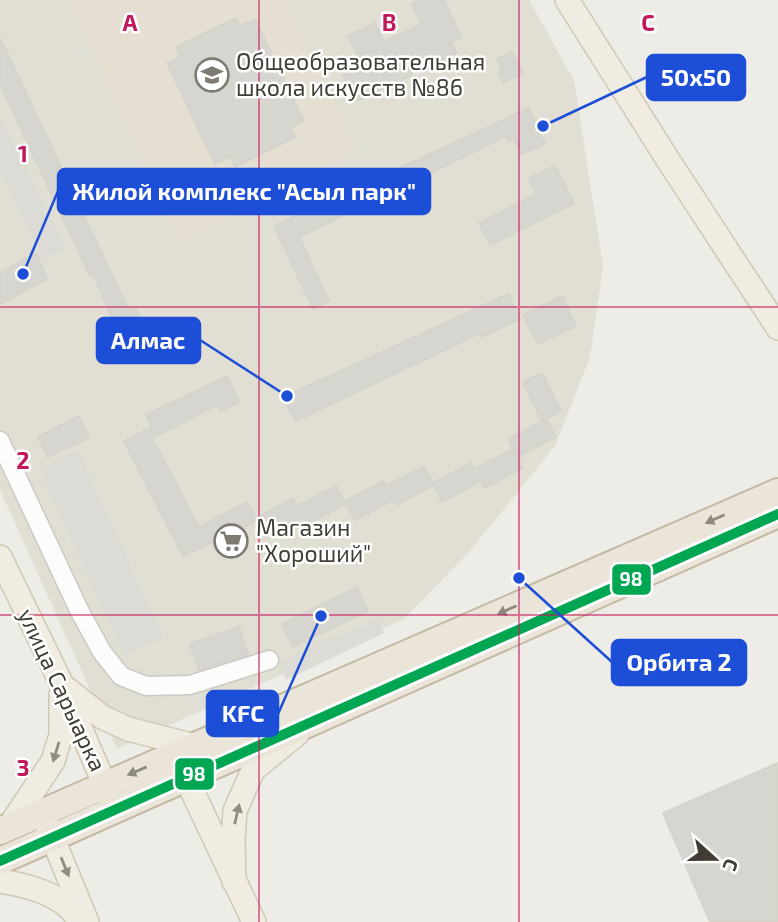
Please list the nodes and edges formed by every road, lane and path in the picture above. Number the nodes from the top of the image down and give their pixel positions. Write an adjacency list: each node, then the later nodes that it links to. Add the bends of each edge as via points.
1 (567, 0): 2 (main road)
2 (778, 328)
3 (0, 441): 7 (street, via 79,610 121,676 146,686 190,685)
4 (778, 492): 10 (highway, one-way to 10)
5 (778, 514): 9 (highway)
6 (0, 557): 8 (main road, улица Сарыарка)
7 (269, 660)
8 (62, 685): 10 (main road, via 102,717); 11 (main road, улица Сарыарка); 13 (main road, one-way to 13, via 61,735 53,761)
9 (312, 722): 10 (highway); 17 (main road, one-way to 9, via 235,811 253,770)
10 (186, 759): 11 (highway); 17 (main road)
11 (110, 797): 12 (highway); 14 (highway)
12 (42, 813): 13 (highway); 14 (main road)
13 (4, 829)
14 (53, 838): 15 (highway); 19 (main road, one-way to 19)
15 (0, 861)
16 (0, 881): 18 (main road, via 54,898)
17 (234, 882): 20 (main road)
18 (80, 922)
19 (87, 922)
20 (254, 922)

